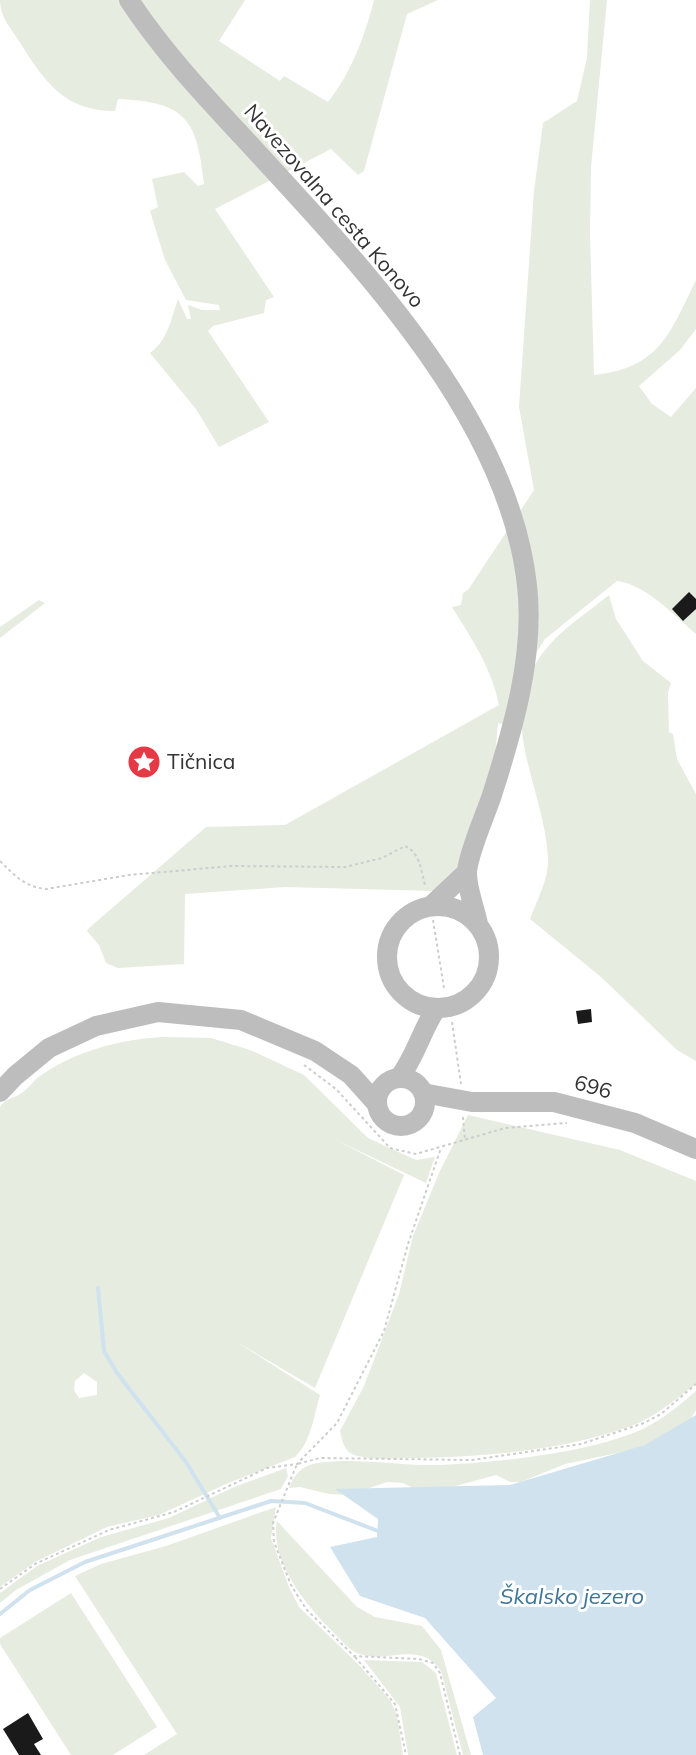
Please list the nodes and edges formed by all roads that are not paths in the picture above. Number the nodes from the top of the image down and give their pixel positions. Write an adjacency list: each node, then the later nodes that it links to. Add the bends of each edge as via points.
1 (129, 0): 2 (main road, Navezovalna cesta Konovo, via 183,71 343,247 411,331 464,412 502,486 527,584 526,656 505,752)
2 (467, 872): 3 (main road, Navezovalna cesta Konovo); 4 (main road, Navezovalna cesta Konovo)
3 (432, 912): 4 (main road, via 449,906); 5 (main road, Navezovalna cesta Konovo, via 416,910 392,934 388,968)
4 (478, 924): 6 (main road, Navezovalna cesta Konovo, via 487,939 488,972 468,999 453,1007)
5 (405, 997): 6 (main road); 7 (main road, Navezovalna cesta Konovo)
6 (436, 1009): 7 (main road)
7 (423, 1028): 9 (main road)
8 (351, 1075): 9 (main road, 696 / 696); 10 (main road, 696 / 696, via 315,1051 241,1020 158,1012 96,1026 49,1048); 11 (main road, 696 / 696)
9 (407, 1083): 11 (main road, via 380,1089); 12 (main road, 696 / 696); 13 (main road, via 425,1101)
10 (0, 1092)
11 (377, 1104): 13 (main road, 696 / 696, via 383,1118 398,1126)
12 (467, 1109): 13 (main road, 696 / 696); 14 (main road, 696 / 696, via 554,1102 635,1123)
13 (420, 1116)
14 (696, 1149)

